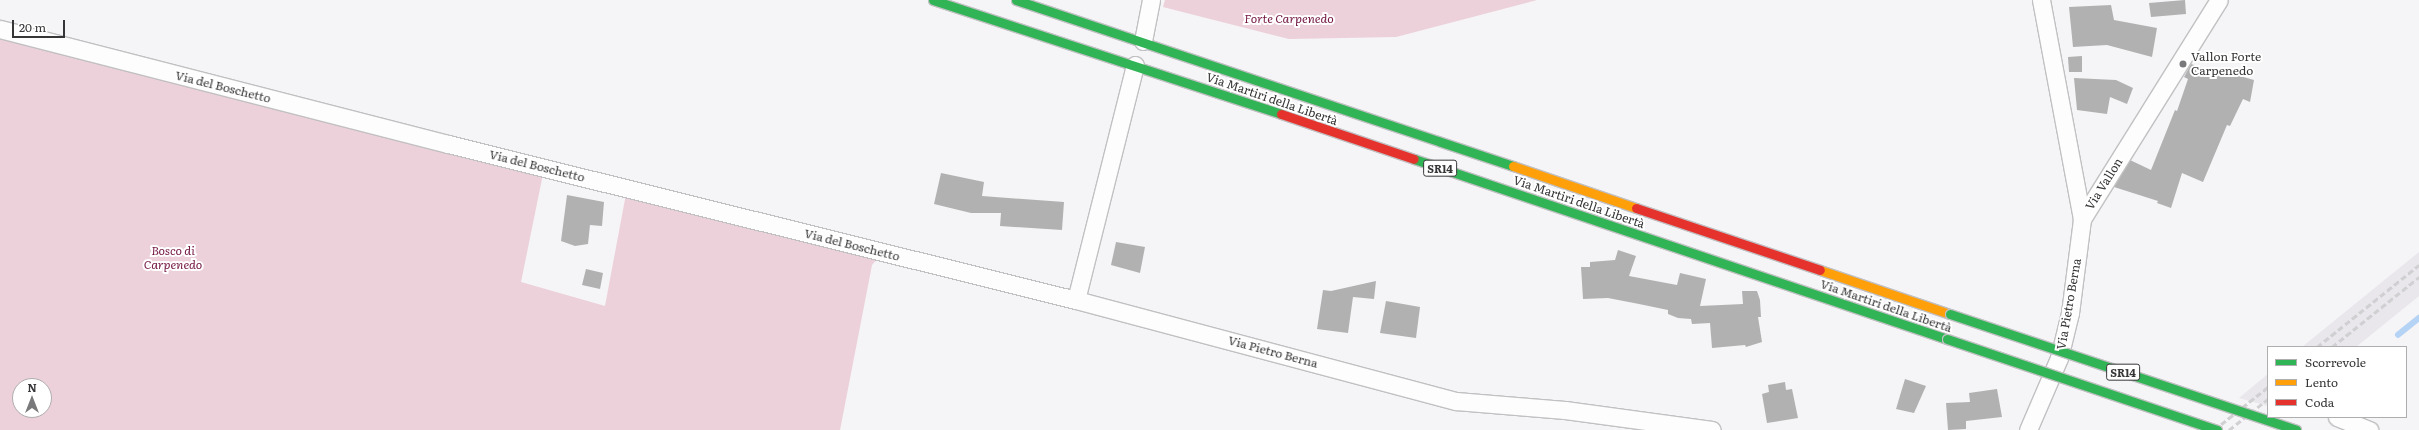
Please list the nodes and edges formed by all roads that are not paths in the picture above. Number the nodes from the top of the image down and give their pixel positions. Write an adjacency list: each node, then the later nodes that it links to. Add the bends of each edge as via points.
1 (933, 0): 8 (main road, Via Martiri della Libertà / SR14)
2 (1016, 0): 7 (main road, Via Martiri della Libertà / SR14)
3 (1151, 0): 7 (street)
4 (2041, 0): 9 (street, Via Vallon)
5 (2219, 0): 9 (street, Via Vallon)
6 (0, 29): 10 (street, Via del Boschetto, via 432,140)
7 (1143, 41): 18 (main road, Via Martiri della Libertà / SR14, bridge)
8 (1135, 65): 10 (street); 16 (main road, Via Martiri della Libertà / SR14, bridge)
9 (2082, 219): 15 (street, Via Pietro Berna, via 2070,313 2059,358)
10 (1076, 300): 13 (street, Via Pietro Berna, via 1456,401 1565,410)
11 (2285, 418): 17 (street)
12 (2340, 418): 19 (street)
13 (1708, 430): 14 (street, Via Pietro Berna)
14 (1712, 430)
15 (2028, 430)
16 (2217, 430)
17 (2270, 430)
18 (2296, 430)
19 (2370, 430)

